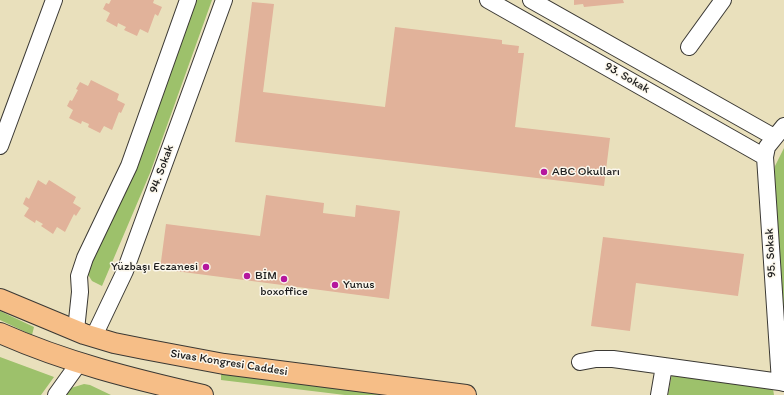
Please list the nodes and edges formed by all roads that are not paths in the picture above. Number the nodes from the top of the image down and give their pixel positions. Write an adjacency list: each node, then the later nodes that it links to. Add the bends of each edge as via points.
1 (54, 0): 10 (street)
2 (188, 0): 14 (street, via 129,166 79,276 80,292)
3 (224, 0): 14 (street, 94. Sokak, via 125,271)
4 (488, 0): 7 (street, 93. Sokak)
5 (723, 0): 8 (street)
6 (534, 2): 7 (street); 9 (street, 93. Sokak)
7 (526, 21): 11 (street, 93. Sokak)
8 (689, 47)
9 (779, 132): 11 (street, 95. Sokak, via 767,147)
10 (0, 146)
11 (765, 157): 21 (street, 95. Sokak)
12 (0, 299): 14 (main road, Sivas Kongresi Caddesi)
13 (0, 333): 17 (main road)
14 (94, 336): 15 (main road, Sivas Kongresi Caddesi); 19 (main road)
15 (144, 349): 20 (main road); 24 (main road, Sivas Kongresi Caddesi, via 224,364)
16 (580, 362): 18 (street, via 596,359)
17 (79, 363): 19 (main road); 22 (street)
18 (664, 366): 21 (street); 25 (street)
19 (102, 370): 20 (main road)
20 (136, 380): 23 (main road)
21 (782, 382)
22 (56, 395)
23 (202, 395)
24 (466, 395)
25 (659, 395)

